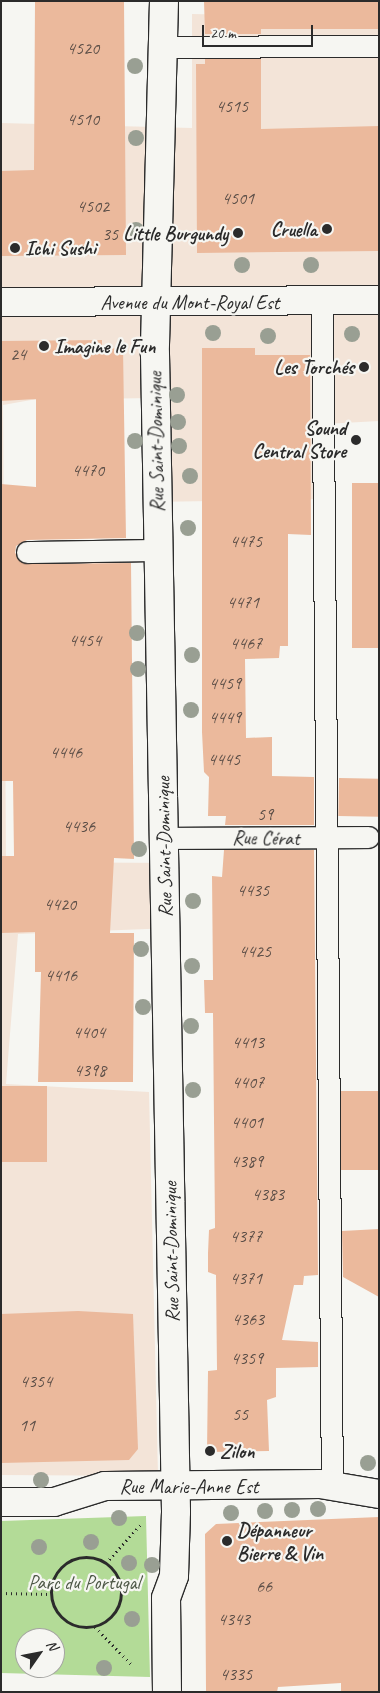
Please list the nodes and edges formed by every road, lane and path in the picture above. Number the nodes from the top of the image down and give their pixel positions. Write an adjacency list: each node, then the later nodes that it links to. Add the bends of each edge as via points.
1 (164, 1): 3 (street, Rue Saint-Dominique)
2 (379, 46): 3 (lane)
3 (164, 47): 7 (street, Rue Saint-Dominique)
4 (379, 300): 5 (street, Avenue du Mont-Royal Est)
5 (322, 301): 7 (street, Avenue du Mont-Royal Est); 12 (lane)
6 (1, 302): 7 (street, Avenue du Mont-Royal Est)
7 (157, 302): 8 (street, Rue Saint-Dominique)
8 (158, 550): 9 (lane); 11 (street, Rue Saint-Dominique)
9 (28, 552)
10 (368, 837): 12 (lane, Rue Cérat)
11 (164, 838): 12 (lane, Rue Cérat); 14 (street, Rue Saint-Dominique)
12 (328, 838): 13 (lane)
13 (332, 1485): 14 (street, Rue Marie-Anne Est); 15 (street, Rue Marie-Anne Est)
14 (175, 1488): 16 (street, Rue Marie-Anne Est, via 105,1486 54,1502); 23 (street, Rue Saint-Dominique, via 174,1576 166,1598)
15 (379, 1494)
16 (1, 1502)
17 (146, 1519): 18 (path)
18 (106, 1563): 20 (path, via 86,1557 66,1563 57,1572); 21 (path, via 115,1572 122,1593 116,1612)
19 (1, 1593): 20 (path)
20 (50, 1594): 21 (path, via 53,1606 69,1624)
21 (95, 1627): 22 (path)
22 (136, 1670)
23 (167, 1692)

